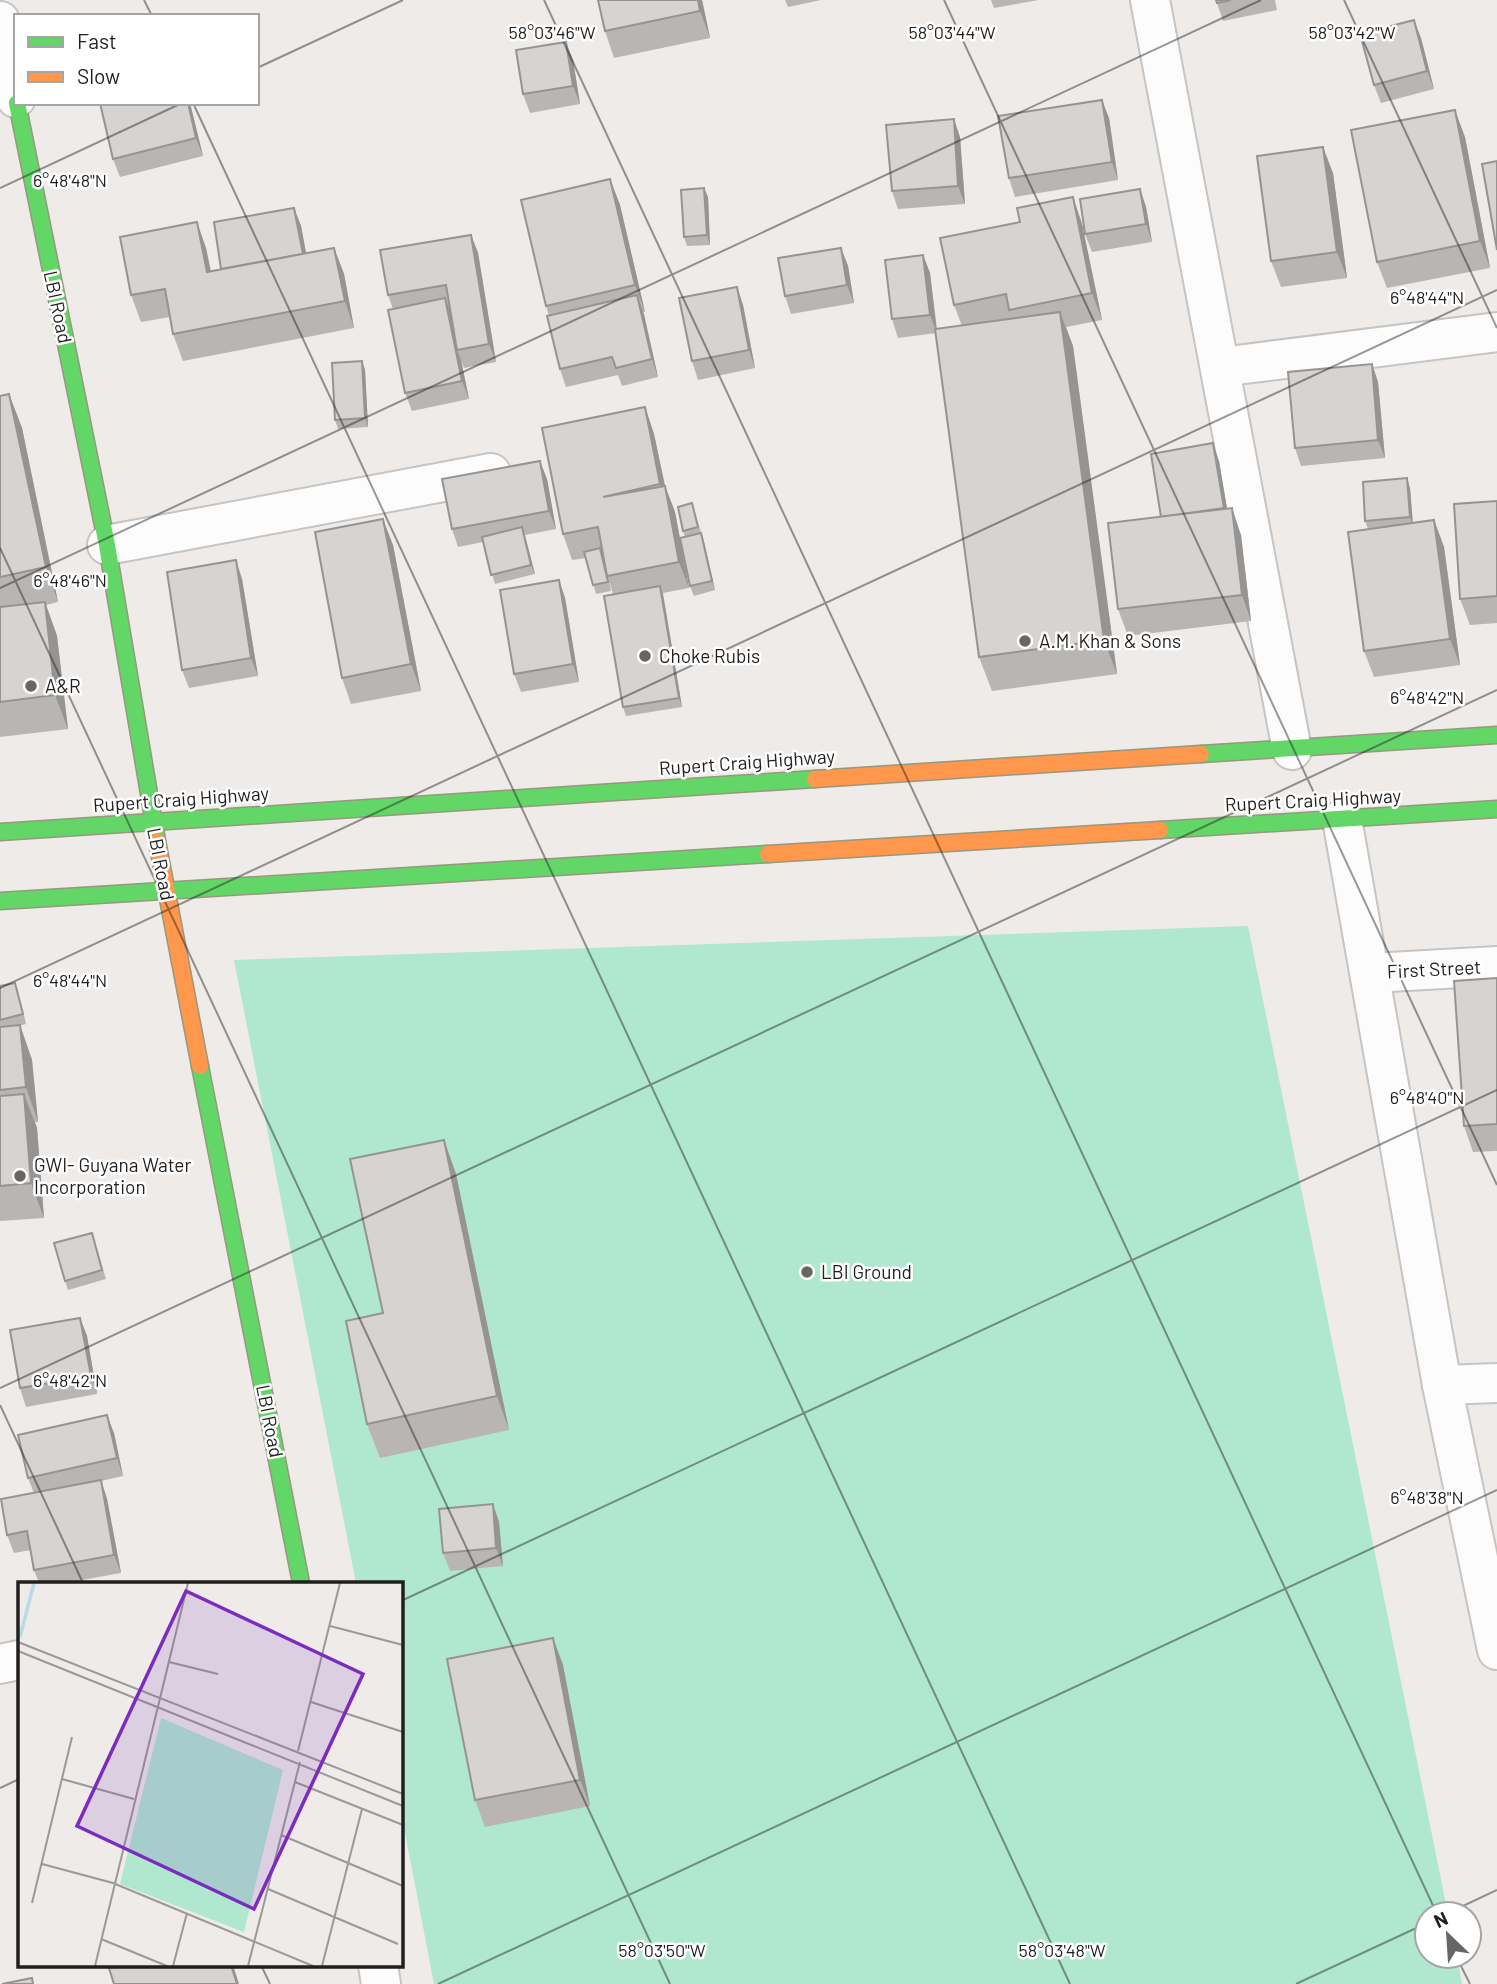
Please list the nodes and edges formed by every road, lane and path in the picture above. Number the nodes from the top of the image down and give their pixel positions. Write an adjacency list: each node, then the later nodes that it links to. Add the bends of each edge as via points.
1 (1150, 0): 6 (street)
2 (0, 21): 3 (street)
3 (14, 88)
4 (17, 105): 8 (main road, LBI Road)
5 (1497, 332): 6 (street)
6 (1221, 367): 10 (street)
7 (491, 473): 8 (street)
8 (107, 545): 13 (main road, LBI Road)
9 (1497, 735): 10 (main road, Rupert Craig Highway)
10 (1292, 750): 13 (main road, Rupert Craig Highway)
11 (1497, 809): 12 (main road, Rupert Craig Highway)
12 (1342, 819): 15 (main road, Rupert Craig Highway); 18 (street)
13 (153, 822): 14 (main road, Rupert Craig Highway); 15 (main road, LBI Road)
14 (0, 832)
15 (166, 890): 16 (main road, Rupert Craig Highway); 21 (main road, LBI Road)
16 (0, 901)
17 (1497, 966): 18 (street, First Street)
18 (1371, 973): 20 (street)
19 (1497, 1383): 20 (street)
20 (1442, 1385): 22 (street)
21 (301, 1582)
22 (1497, 1650)
23 (18, 1660): 24 (street)
24 (0, 1664)
25 (378, 1966): 26 (street)
26 (382, 1984)

